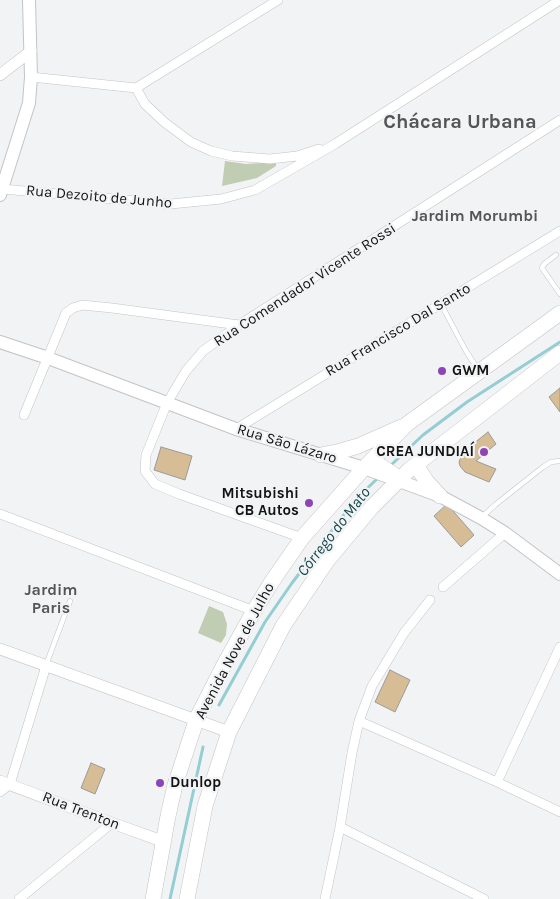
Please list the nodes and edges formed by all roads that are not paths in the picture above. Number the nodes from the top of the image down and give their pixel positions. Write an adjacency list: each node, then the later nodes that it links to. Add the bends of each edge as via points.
1 (29, 0): 4 (main road)
2 (278, 0): 7 (street)
3 (560, 0): 9 (street, Rua Dezoito de Junho)
4 (30, 52): 5 (street); 6 (main road)
5 (0, 75)
6 (32, 77): 7 (street); 10 (main road, via 28,103)
7 (136, 88): 9 (street, via 145,104 190,142 232,156 297,156)
8 (560, 120): 16 (street, Rua Comendador Vicente Rossi)
9 (334, 144): 10 (street, Rua Dezoito de Junho, via 255,190 220,199 171,204)
10 (1, 192)
11 (560, 231): 14 (street, Rua Francisco Dal Santo)
12 (556, 255): 13 (lane, via 542,268)
13 (560, 294)
14 (441, 304): 20 (lane); 24 (street, Rua Francisco Dal Santo)
15 (560, 313): 20 (main road, Avenida Nove de Julho)
16 (239, 325): 19 (street, via 82,306 66,313); 21 (street, Rua Comendador Vicente Rossi, via 203,351 186,371)
17 (0, 342): 19 (main road, Rua São Lázaro)
18 (560, 353): 27 (main road, Avenida Nove de Julho)
19 (48, 358): 21 (main road, Rua São Lázaro); 22 (street)
20 (479, 372): 23 (main road, Avenida Nove de Julho)
21 (168, 403): 24 (main road, Rua São Lázaro); 34 (street, Rua Comendador Vicente Rossi, via 146,455 145,471 155,484)
22 (24, 415)
23 (407, 424): 25 (main road, via 358,446); 28 (main road, Avenida Nove de Julho)
24 (236, 429): 25 (main road, Rua São Lázaro)
25 (321, 455): 28 (main road, Rua São Lázaro)
26 (560, 462): 32 (lane, via 551,462)
27 (416, 465): 29 (main road, Avenida Nove de Julho); 30 (main road)
28 (371, 466): 29 (main road); 34 (main road, Avenida Nove de Julho)
29 (395, 478): 30 (main road); 45 (main road, Avenida Nove de Julho, via 327,561 283,626)
30 (440, 496): 32 (main road)
31 (0, 514): 39 (street)
32 (481, 518): 33 (main road)
33 (505, 534): 35 (main road); 36 (street)
34 (302, 538): 39 (main road, Avenida Nove de Julho)
35 (560, 574)
36 (443, 587)
37 (430, 600): 44 (street, via 387,660 372,686)
38 (70, 601): 42 (lane)
39 (254, 611): 43 (main road, Avenida Nove de Julho, via 224,665)
40 (560, 647): 47 (street)
41 (0, 649): 42 (street)
42 (46, 666): 43 (street); 46 (street)
43 (200, 721): 45 (street); 52 (main road, Avenida Nove de Julho, via 175,785)
44 (359, 721): 47 (street); 51 (street)
45 (224, 730): 55 (main road, Avenida Nove de Julho)
46 (5, 782): 48 (street); 50 (street, Rua Trenton)
47 (497, 782): 49 (street)
48 (0, 792)
49 (560, 812)
50 (112, 823): 52 (street, Rua Trenton); 53 (street)
51 (340, 827): 56 (street); 57 (street)
52 (162, 841): 54 (main road, Avenida Nove de Julho)
53 (19, 899)
54 (153, 899)
55 (187, 899)
56 (325, 899)
57 (484, 899)

